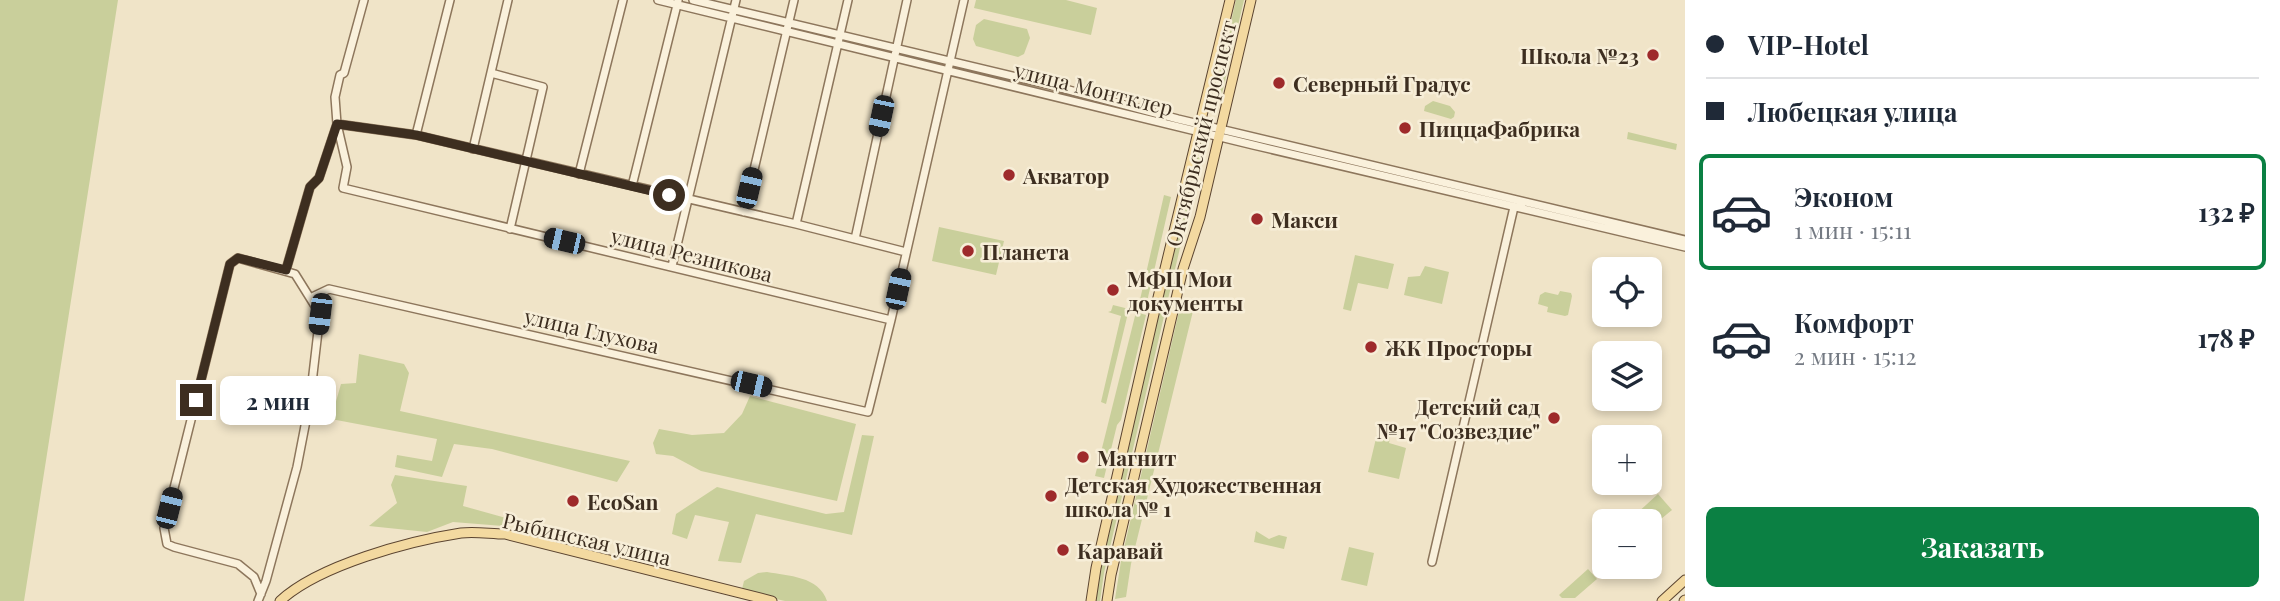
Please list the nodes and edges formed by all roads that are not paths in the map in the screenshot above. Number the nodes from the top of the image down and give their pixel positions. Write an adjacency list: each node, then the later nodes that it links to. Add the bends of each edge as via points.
1 (363, 0): 21 (street, via 335,97)
2 (450, 0): 24 (street)
3 (508, 0): 20 (street)
4 (623, 0): 27 (street)
5 (659, 0): 14 (street, улица Монтклер)
6 (693, 0): 15 (street, улица Монтклер)
7 (736, 0): 15 (street)
8 (794, 0): 16 (street)
9 (848, 0): 17 (street)
10 (907, 0): 18 (street)
11 (964, 0): 19 (street)
12 (1230, 0): 22 (main road, Октябрьский проспект)
13 (1251, 0): 23 (main road, Октябрьский проспект)
14 (677, 2): 15 (street, улица Монтклер); 28 (street)
15 (732, 14): 16 (street, улица Монтклер); 29 (street)
16 (788, 27): 17 (street, улица Монтклер); 31 (street)
17 (839, 39): 18 (street, улица Монтклер); 32 (street)
18 (895, 52): 19 (street, улица Монтклер); 34 (street)
19 (949, 65): 22 (street, улица Монтклер); 37 (street)
20 (491, 73): 25 (street); 26 (street, via 543,87)
21 (337, 124): 24 (street); 33 (street, улица Резникова, via 346,167 343,188); 39 (street, via 319,178 310,187)
22 (1199, 128): 23 (street, улица Монтклер); 47 (main road, Октябрьский проспект)
23 (1219, 133): 30 (street, улица Монтклер); 35 (street, улица Монтклер); 48 (main road, Октябрьский проспект)
24 (416, 135): 25 (street)
25 (473, 149): 26 (street)
26 (526, 162): 27 (street); 33 (street)
27 (579, 174): 28 (street)
28 (632, 186): 29 (street)
29 (688, 199): 31 (street); 38 (street)
30 (1514, 206): 36 (street, улица Монтклер); 42 (street)
31 (744, 212): 32 (street)
32 (796, 224): 34 (street)
33 (510, 229): 38 (street, улица Резникова)
34 (855, 239): 37 (street)
35 (1685, 240)
36 (1685, 247)
37 (906, 252): 41 (street)
38 (672, 266): 41 (street, улица Резникова)
39 (286, 270): 40 (street, via 295,274); 44 (street, via 238,258 230,264 164,528 167,544 249,571)
40 (310, 298): 41 (street, улица Глухова, via 329,289 868,412); 44 (street, via 320,314 310,400 297,467)
41 (891, 320)
42 (1432, 562)
43 (1685, 580): 49 (main road)
44 (260, 597)
45 (280, 601): 46 (main road, Рыбинская улица, via 294,589 348,563 464,532 505,534)
46 (772, 601)
47 (1091, 601)
48 (1107, 601)
49 (1662, 601)

